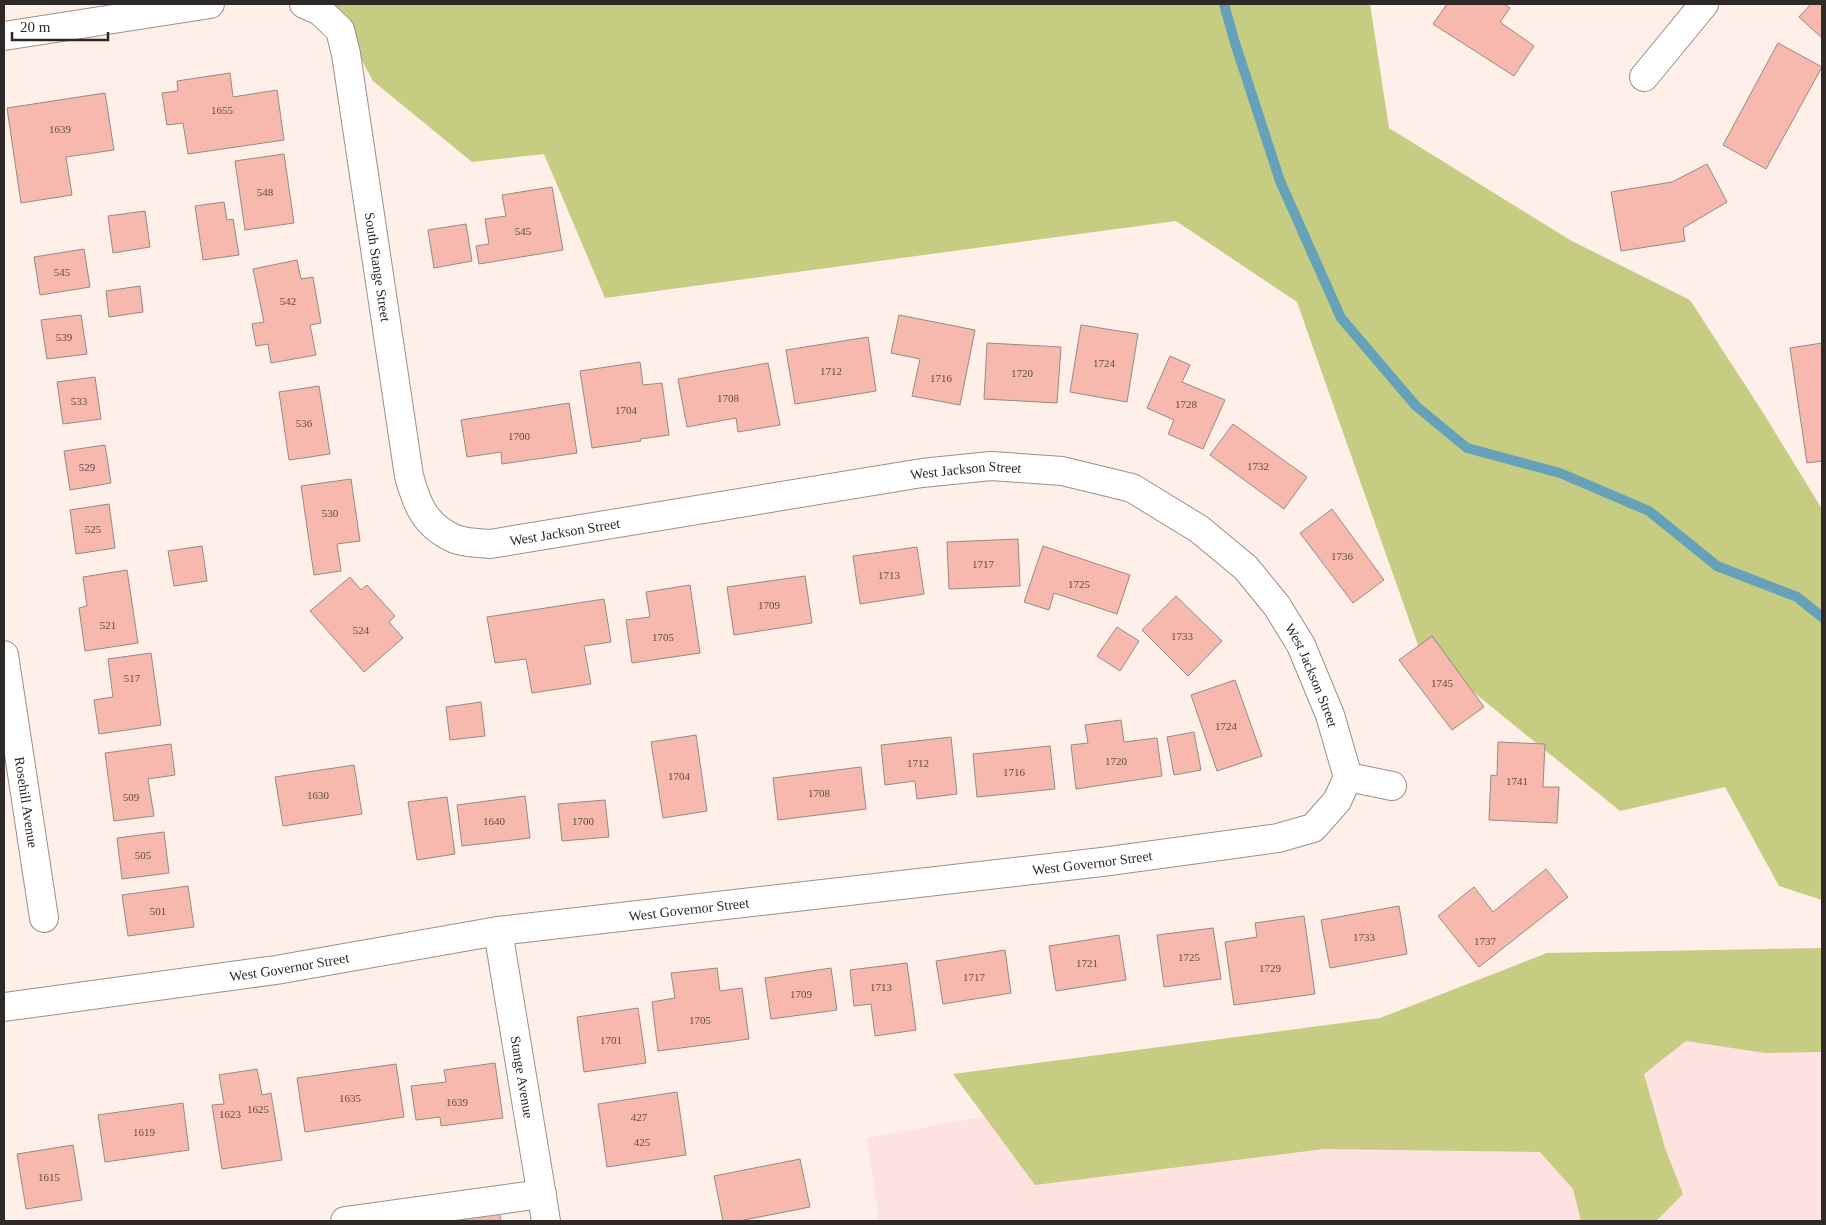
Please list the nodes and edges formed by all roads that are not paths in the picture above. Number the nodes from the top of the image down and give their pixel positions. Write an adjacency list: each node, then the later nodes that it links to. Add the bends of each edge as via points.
1 (210, 4): 4 (street)
2 (1704, 4): 5 (street)
3 (312, 7): 6 (street, South Stange Street, via 340,30 346,54 409,476 416,502)
4 (4, 36)
5 (1644, 77)
6 (432, 525): 8 (street, West Jackson Street, via 456,540 490,544 922,473 991,466 1062,471 1132,488 1199,530 1246,568 1277,606 1301,645 1330,715)
7 (4, 655): 10 (street, Rosehill Avenue)
8 (1348, 777): 9 (street); 11 (street, West Governor Street, via 1337,801 1313,828 1278,838 1102,862)
9 (1392, 786)
10 (44, 918)
11 (498, 930): 12 (street, West Governor Street, via 276,970); 13 (street, Stange Avenue)
12 (4, 1007)
13 (542, 1194): 14 (street); 15 (street, Stange Avenue)
14 (345, 1221)
15 (546, 1221)

